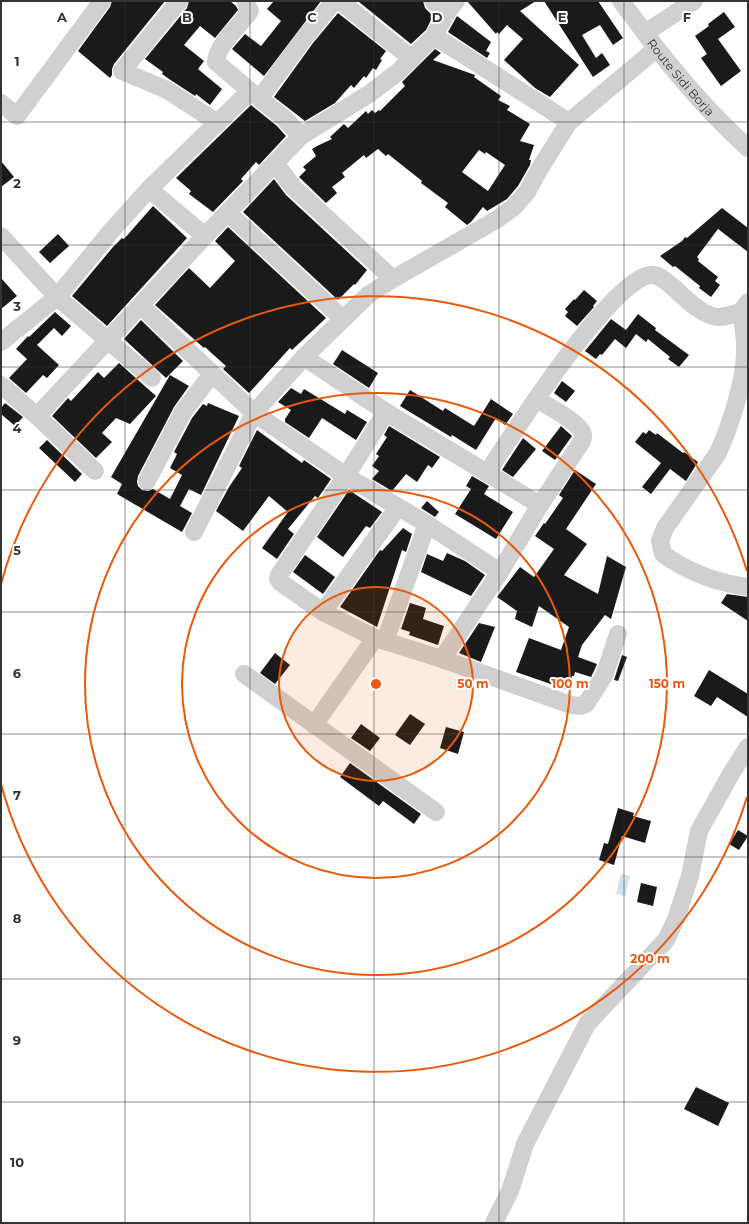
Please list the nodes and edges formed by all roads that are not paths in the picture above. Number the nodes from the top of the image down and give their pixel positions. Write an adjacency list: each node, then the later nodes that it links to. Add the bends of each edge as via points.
1 (102, 1): 15 (street, via 17,116)
2 (179, 1): 17 (street, via 122,71 167,90)
3 (334, 1): 14 (street)
4 (340, 1): 13 (street)
5 (433, 1): 9 (street)
6 (621, 1): 10 (street, Route Sidi Borja)
7 (694, 1): 10 (street)
8 (251, 4): 14 (street, via 216,56 216,62)
9 (451, 7): 11 (street)
10 (645, 33): 12 (street, Route Sidi Borja)
11 (434, 36): 13 (street); 16 (street)
12 (656, 49): 16 (street); 19 (street, Route Sidi Borja, via 702,104)
13 (412, 58): 18 (street, via 370,94)
14 (255, 94): 17 (street); 18 (street)
15 (1, 103)
16 (569, 122): 25 (street, via 527,192 514,207)
17 (218, 123): 21 (street)
18 (301, 136): 20 (street)
19 (748, 148)
20 (276, 163): 22 (street); 25 (street, via 293,187)
21 (149, 189): 24 (street); 26 (street)
22 (228, 214): 24 (street); 29 (street)
23 (1, 236): 26 (street)
24 (205, 236): 27 (street)
25 (393, 279): 29 (street, via 368,295)
26 (57, 297): 30 (street); 31 (street)
27 (141, 306): 30 (street); 34 (street)
28 (745, 307): 32 (street); 37 (street, via 725,317 711,316 693,305 662,278 654,275 644,278 630,286 603,310)
29 (343, 319): 33 (street)
30 (108, 340): 35 (street); 40 (street)
31 (1, 342)
32 (747, 352): 50 (street, via 740,389 718,454 665,528 660,541 663,554 677,564 702,576)
33 (304, 357): 38 (street); 39 (street)
34 (212, 374): 39 (street); 44 (street, via 183,412)
35 (152, 378)
36 (1, 385): 40 (street)
37 (536, 399): 42 (street); 45 (street, via 577,424 584,435)
38 (386, 412): 42 (street); 43 (street)
39 (254, 413): 43 (street); 48 (street)
40 (37, 416): 41 (street)
41 (95, 471)
42 (487, 473): 45 (street)
43 (346, 476): 46 (street); 51 (street, via 278,579)
44 (147, 481)
45 (540, 505): 49 (street)
46 (398, 507): 47 (street); 51 (street)
47 (426, 524): 49 (street); 53 (street)
48 (194, 532)
49 (500, 572): 54 (street)
50 (748, 587)
51 (323, 612): 53 (street)
52 (618, 634): 54 (street, via 604,676 586,704 581,706 571,705)
53 (380, 639): 54 (street); 56 (street)
54 (442, 659)
55 (244, 674): 56 (street)
56 (314, 725): 58 (street)
57 (748, 747): 59 (street, via 699,831 690,876 666,940 587,1024 525,1144 510,1192)
58 (436, 812)
59 (494, 1223)

